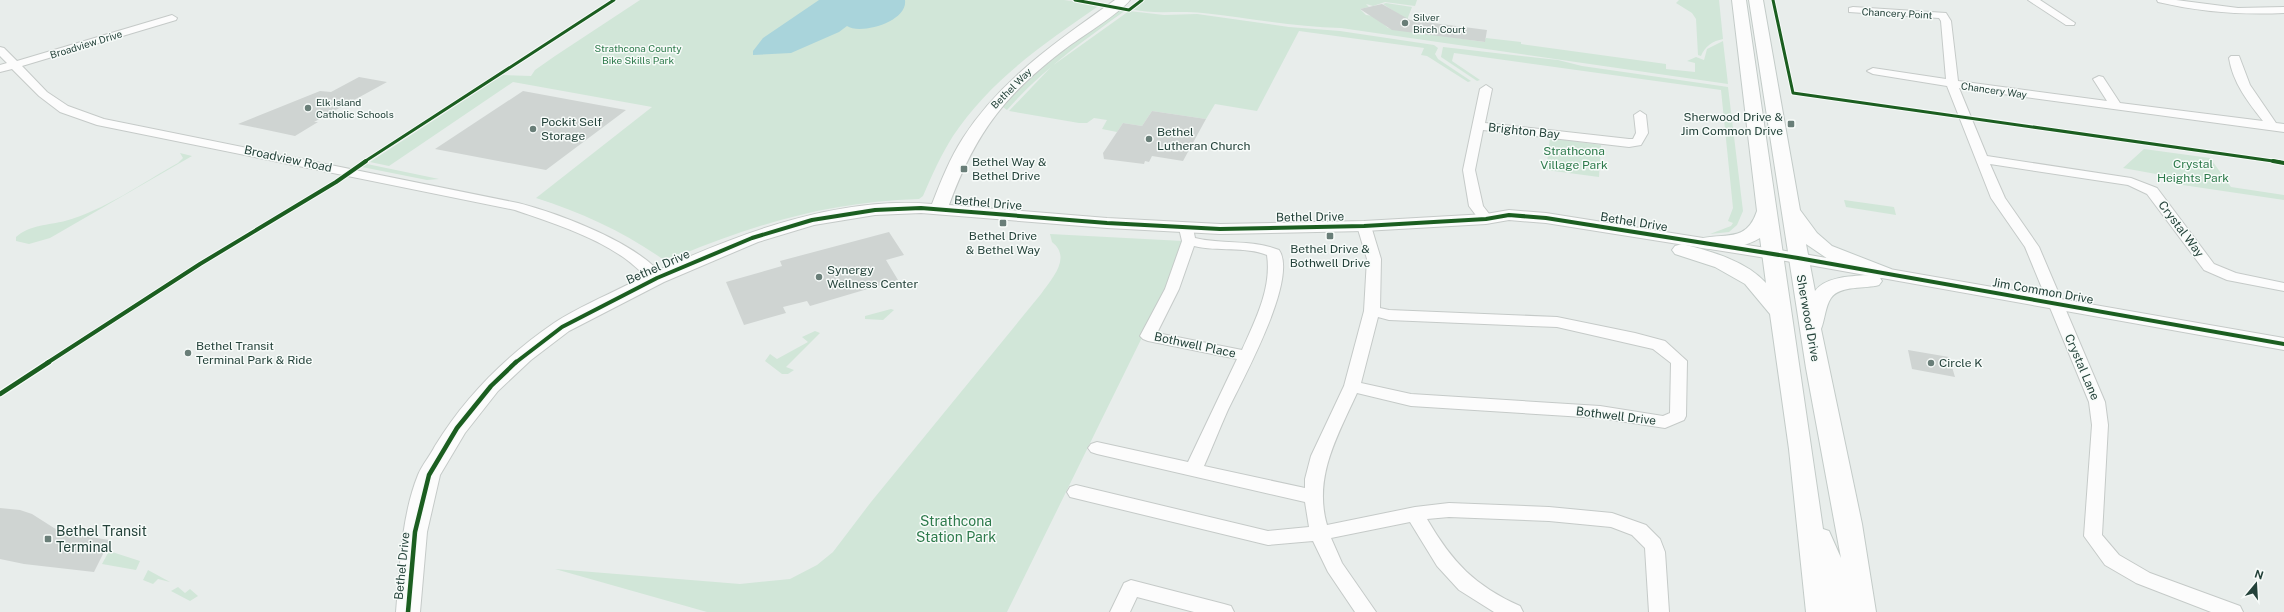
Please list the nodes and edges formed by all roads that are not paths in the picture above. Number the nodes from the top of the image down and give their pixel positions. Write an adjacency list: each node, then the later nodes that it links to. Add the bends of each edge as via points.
1 (1123, 0): 23 (street, Bethel Way, via 1046,55 996,102 960,155)
2 (1739, 0): 24 (main road)
3 (1756, 0): 25 (main road, Sherwood Drive)
4 (2033, 0): 9 (street)
5 (2162, 0): 7 (street, via 2181,5 2246,13)
6 (1853, 10): 16 (street, Chancery Point, via 1942,15 1946,21)
7 (2284, 10)
8 (172, 18): 12 (street, Broadview Drive)
9 (2070, 23)
10 (0, 50): 12 (street, Broadview Road)
11 (2235, 58): 21 (street, via 2235,66 2246,89)
12 (14, 66): 13 (street, Broadview Drive); 34 (street, Broadview Road, via 43,94 64,109 101,122 518,207 605,240 629,255)
13 (0, 69)
14 (1873, 71): 16 (street, Chancery Way)
15 (2098, 79): 18 (street)
16 (1953, 84): 18 (street, Chancery Way); 22 (street, Crystal Lane, via 1952,89)
17 (1486, 89): 20 (street, Brighton Bay)
18 (2116, 106): 21 (street, Chancery Way)
19 (1640, 115): 20 (street, Brighton Bay, via 1642,132 1637,142)
20 (1478, 126): 26 (street, Brighton Bay, via 1469,170 1476,206)
21 (2278, 127)
22 (1982, 159): 35 (street, Crystal Way, via 2115,179 2144,187 2152,192 2209,267 2232,277); 36 (street, Crystal Lane, via 1998,198 2032,247)
23 (939, 208): 28 (street, Bethel Drive); 34 (street, Bethel Drive, via 875,210 812,220 752,238)
24 (1767, 210): 29 (main road, via 1761,227 1747,236 1728,242); 31 (main road)
25 (1792, 211): 32 (main road, Sherwood Drive); 33 (main road, via 1810,237 1821,246)
26 (1486, 219): 27 (street, Bethel Drive); 29 (street, Bethel Drive, via 1509,215 1546,218); 30 (street, Bethel Drive, via 1514,227 1582,234)
27 (1364, 226): 28 (street, Bethel Drive); 37 (street, via 1374,259)
28 (1188, 234): 41 (street, Bothwell Place, via 1211,246 1260,247 1274,252 1277,266 1273,285); 41 (street, Bothwell Place, via 1172,289 1148,336)
29 (1704, 243): 31 (street, Bethel Drive)
30 (1682, 250): 31 (street, Bethel Drive); 38 (main road, via 1722,263 1752,280)
31 (1773, 260): 32 (street, Jim Common Drive); 38 (main road)
32 (1799, 264): 33 (street, Jim Common Drive); 39 (main road, Sherwood Drive)
33 (1878, 277): 36 (street, Jim Common Drive); 39 (main road, via 1828,290 1823,294)
34 (657, 278): 52 (street, Bethel Drive, via 562,327 491,386 457,428 429,475 415,532)
35 (2284, 287)
36 (2058, 308): 40 (street, Jim Common Drive, via 2137,326 2186,328); 60 (street, Crystal Lane, via 2097,402 2100,425 2093,536 2112,560 2143,578)
37 (1372, 311): 42 (street); 42 (street, Bothwell Drive, via 1389,315 1557,322 1659,345 1679,361 1678,416 1665,422 1600,412 1411,400)
38 (1781, 313): 47 (main road)
39 (1811, 328): 59 (main road, Sherwood Drive)
40 (2284, 344)
41 (1247, 356): 44 (street, Bothwell Place)
42 (1352, 386): 46 (street, via 1320,456 1314,479)
43 (1097, 448): 44 (street)
44 (1193, 470): 46 (street)
45 (1076, 492): 49 (street, via 1268,538)
46 (1314, 497): 49 (street)
47 (1807, 501): 57 (main road); 58 (main road, via 1835,578)
48 (1415, 514): 49 (street); 55 (street, via 1434,550 1454,575 1491,603); 56 (street, via 1449,510 1549,514 1612,520 1639,530 1653,544 1656,552)
49 (1320, 533): 51 (street, via 1335,567)
50 (1184, 607): 53 (street, via 1130,588); 54 (street)
51 (1361, 611)
52 (408, 612)
53 (1120, 612)
54 (1224, 612)
55 (1513, 612)
56 (1658, 612)
57 (1820, 612)
58 (1840, 612)
59 (1862, 612)
60 (2233, 612)

